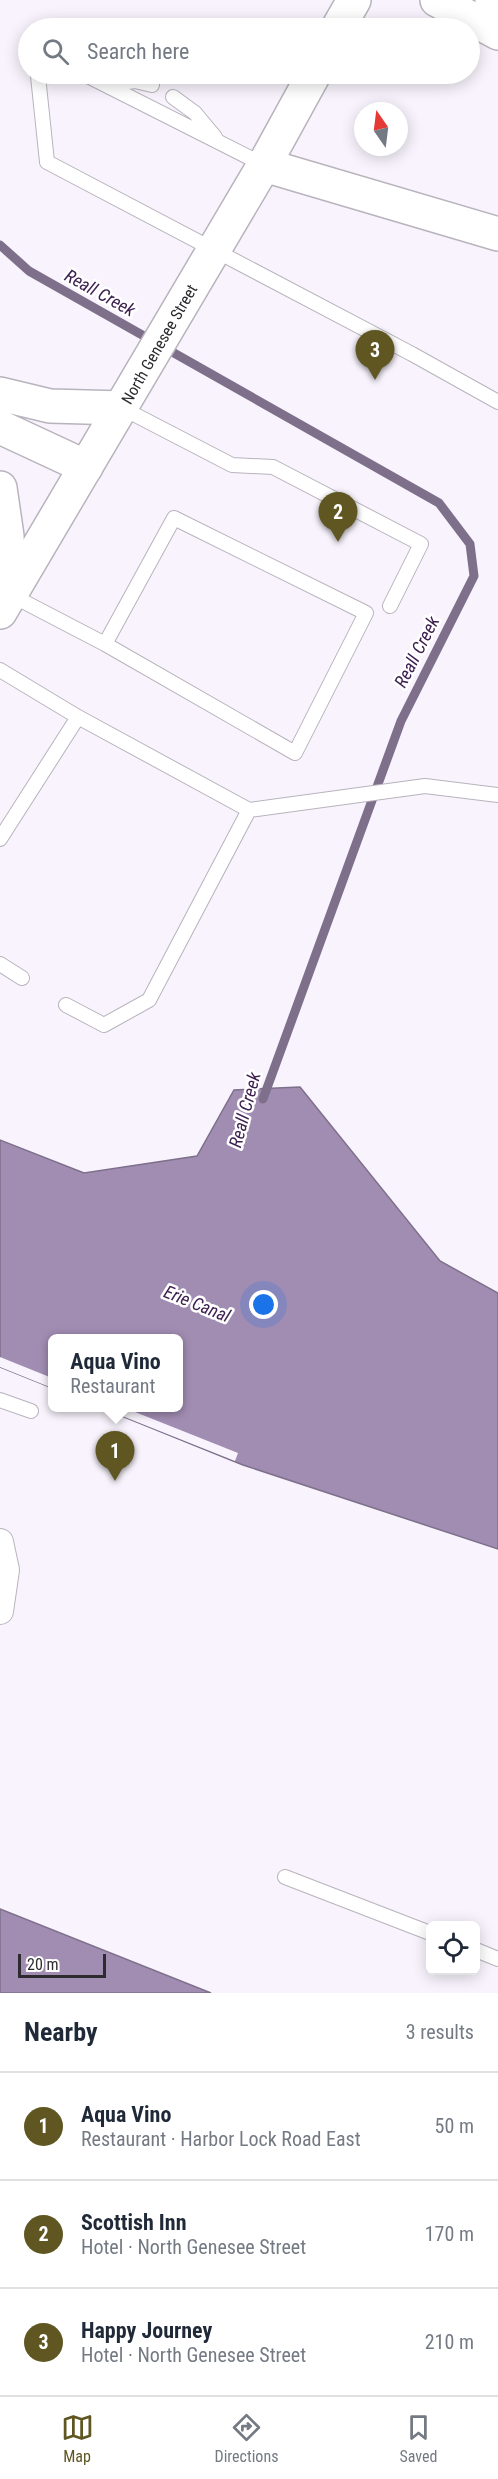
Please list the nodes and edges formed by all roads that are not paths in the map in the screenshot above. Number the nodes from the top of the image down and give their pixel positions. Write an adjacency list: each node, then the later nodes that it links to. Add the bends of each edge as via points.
1 (354, 0): 5 (main road)
2 (492, 0): 3 (main road)
3 (498, 3)
4 (444, 4): 6 (main road)
5 (344, 18)
6 (470, 18)
7 (480, 23): 8 (main road)
8 (498, 33)
9 (39, 84): 19 (lane, via 47,162)
10 (114, 84): 13 (lane)
11 (148, 84): 14 (lane)
12 (309, 84): 17 (main road, North Genesee Street)
13 (107, 85): 16 (lane)
14 (152, 85)
15 (173, 97): 16 (lane, via 195,113)
16 (221, 143): 17 (lane)
17 (264, 165): 18 (main road); 19 (main road, North Genesee Street)
18 (498, 234)
19 (214, 251): 21 (lane); 22 (main road, North Genesee Street)
20 (0, 394): 22 (main road, via 50,406)
21 (498, 402)
22 (122, 408): 24 (main road, North Genesee Street); 27 (lane, via 232,465 273,467 421,544)
23 (0, 427): 24 (main road)
24 (86, 467): 26 (main road, North Genesee Street)
25 (0, 488): 26 (main road, via 7,536)
26 (5, 603): 28 (lane)
27 (390, 606)
28 (105, 644): 28 (lane, via 295,753 366,612 174,518)
29 (0, 670): 30 (lane)
30 (78, 717): 32 (lane); 33 (lane)
31 (498, 795): 32 (lane, via 425,786)
32 (249, 810): 36 (lane, via 148,1000 104,1025)
33 (0, 839)
34 (0, 964): 35 (lane)
35 (22, 978)
36 (66, 1005)
37 (0, 1400): 38 (lane)
38 (31, 1411)
39 (0, 1542): 40 (street, via 6,1570)
40 (0, 1611)
41 (285, 1877): 42 (lane)
42 (426, 1931)
43 (480, 1952): 44 (lane)
44 (498, 1959)

